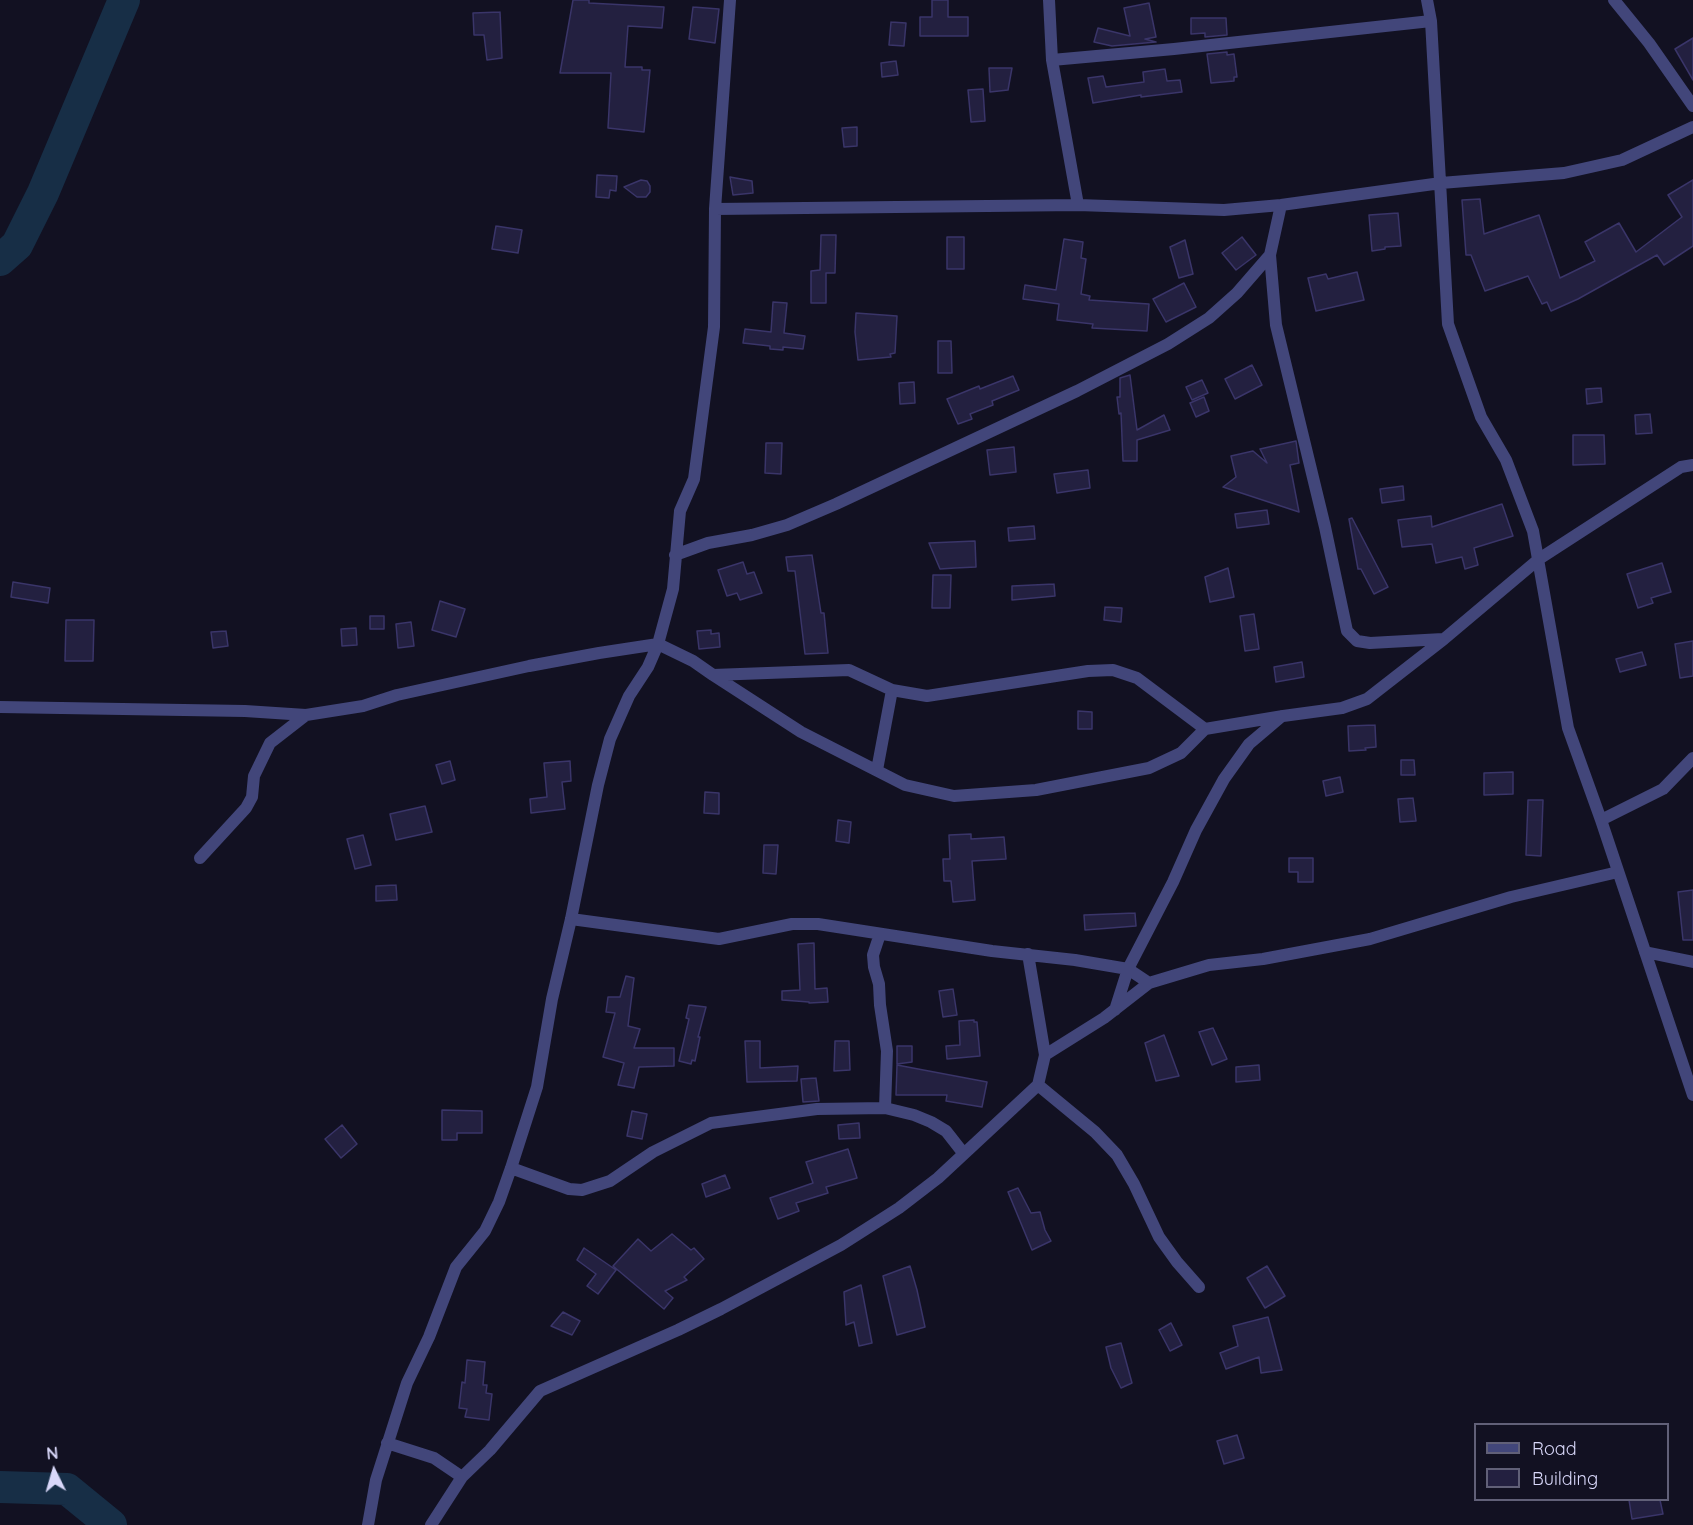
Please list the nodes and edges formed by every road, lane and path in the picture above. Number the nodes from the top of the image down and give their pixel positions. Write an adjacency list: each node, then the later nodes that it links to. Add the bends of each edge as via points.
1 (730, 0): 12 (street)
2 (1049, 0): 6 (street)
3 (1427, 0): 5 (street)
4 (1614, 0): 7 (street)
5 (1431, 21): 6 (street); 9 (street)
6 (1052, 60): 10 (street)
7 (1693, 106)
8 (1693, 127): 9 (street, via 1622,160 1564,173)
9 (1441, 183): 11 (street); 16 (street, via 1448,324 1481,417 1506,460 1533,531)
10 (1078, 205): 11 (street, via 1224,210); 12 (street)
11 (1281, 206): 13 (street)
12 (714, 209): 15 (street, via 710,368 694,478 680,511)
13 (1270, 255): 15 (street, via 1209,318 1077,391 787,525 708,543); 17 (street, via 1276,325 1347,631 1357,641 1370,643)
14 (1693, 465): 16 (street, via 1681,467)
15 (675, 555): 18 (street, via 673,589)
16 (1539, 559): 17 (street); 27 (street, via 1568,728)
17 (1444, 639): 23 (street, via 1367,699 1342,708)
18 (658, 644): 19 (street); 22 (street, via 518,669 363,706); 30 (street, via 610,739)
19 (713, 675): 20 (street, via 849,670); 26 (street, via 801,732)
20 (892, 690): 24 (street, via 927,696 1113,670 1137,678); 26 (street)
21 (0, 708): 22 (street)
22 (306, 715): 28 (street, via 270,743 257,769 246,808)
23 (1283, 716): 24 (street); 35 (street, via 1250,744 1224,779)
24 (1205, 729): 26 (street, via 1181,753 1149,768 1036,790 954,796 905,785)
25 (1693, 758): 27 (street, via 1663,789)
26 (877, 770)
27 (1601, 820): 29 (street)
28 (200, 858)
29 (1618, 872): 32 (street); 36 (street, via 1511,897 1370,939 1209,965)
30 (571, 919): 31 (street, via 719,939 792,924); 43 (street, via 537,1087)
31 (880, 934): 33 (street); 41 (street, via 873,955 887,1051)
32 (1645, 952): 34 (street); 40 (street)
33 (1028, 954): 35 (street); 38 (street)
34 (1693, 962)
35 (1128, 969): 36 (street); 37 (street)
36 (1149, 983): 37 (street)
37 (1115, 1010): 38 (street)
38 (1045, 1055): 39 (street)
39 (1038, 1085): 42 (street); 44 (street, via 1117,1155 1159,1237)
40 (1693, 1095)
41 (885, 1108): 42 (street, via 931,1122 946,1131); 43 (street, via 817,1109 711,1123 653,1152 610,1181 582,1190)
42 (964, 1154): 46 (street, via 899,1208 841,1245 678,1330 540,1391)
43 (511, 1168): 45 (street, via 485,1231 456,1267 407,1383)
44 (1199, 1287)
45 (387, 1443): 46 (street, via 434,1458); 47 (street)
46 (462, 1477): 48 (street)
47 (368, 1525)
48 (431, 1525)

